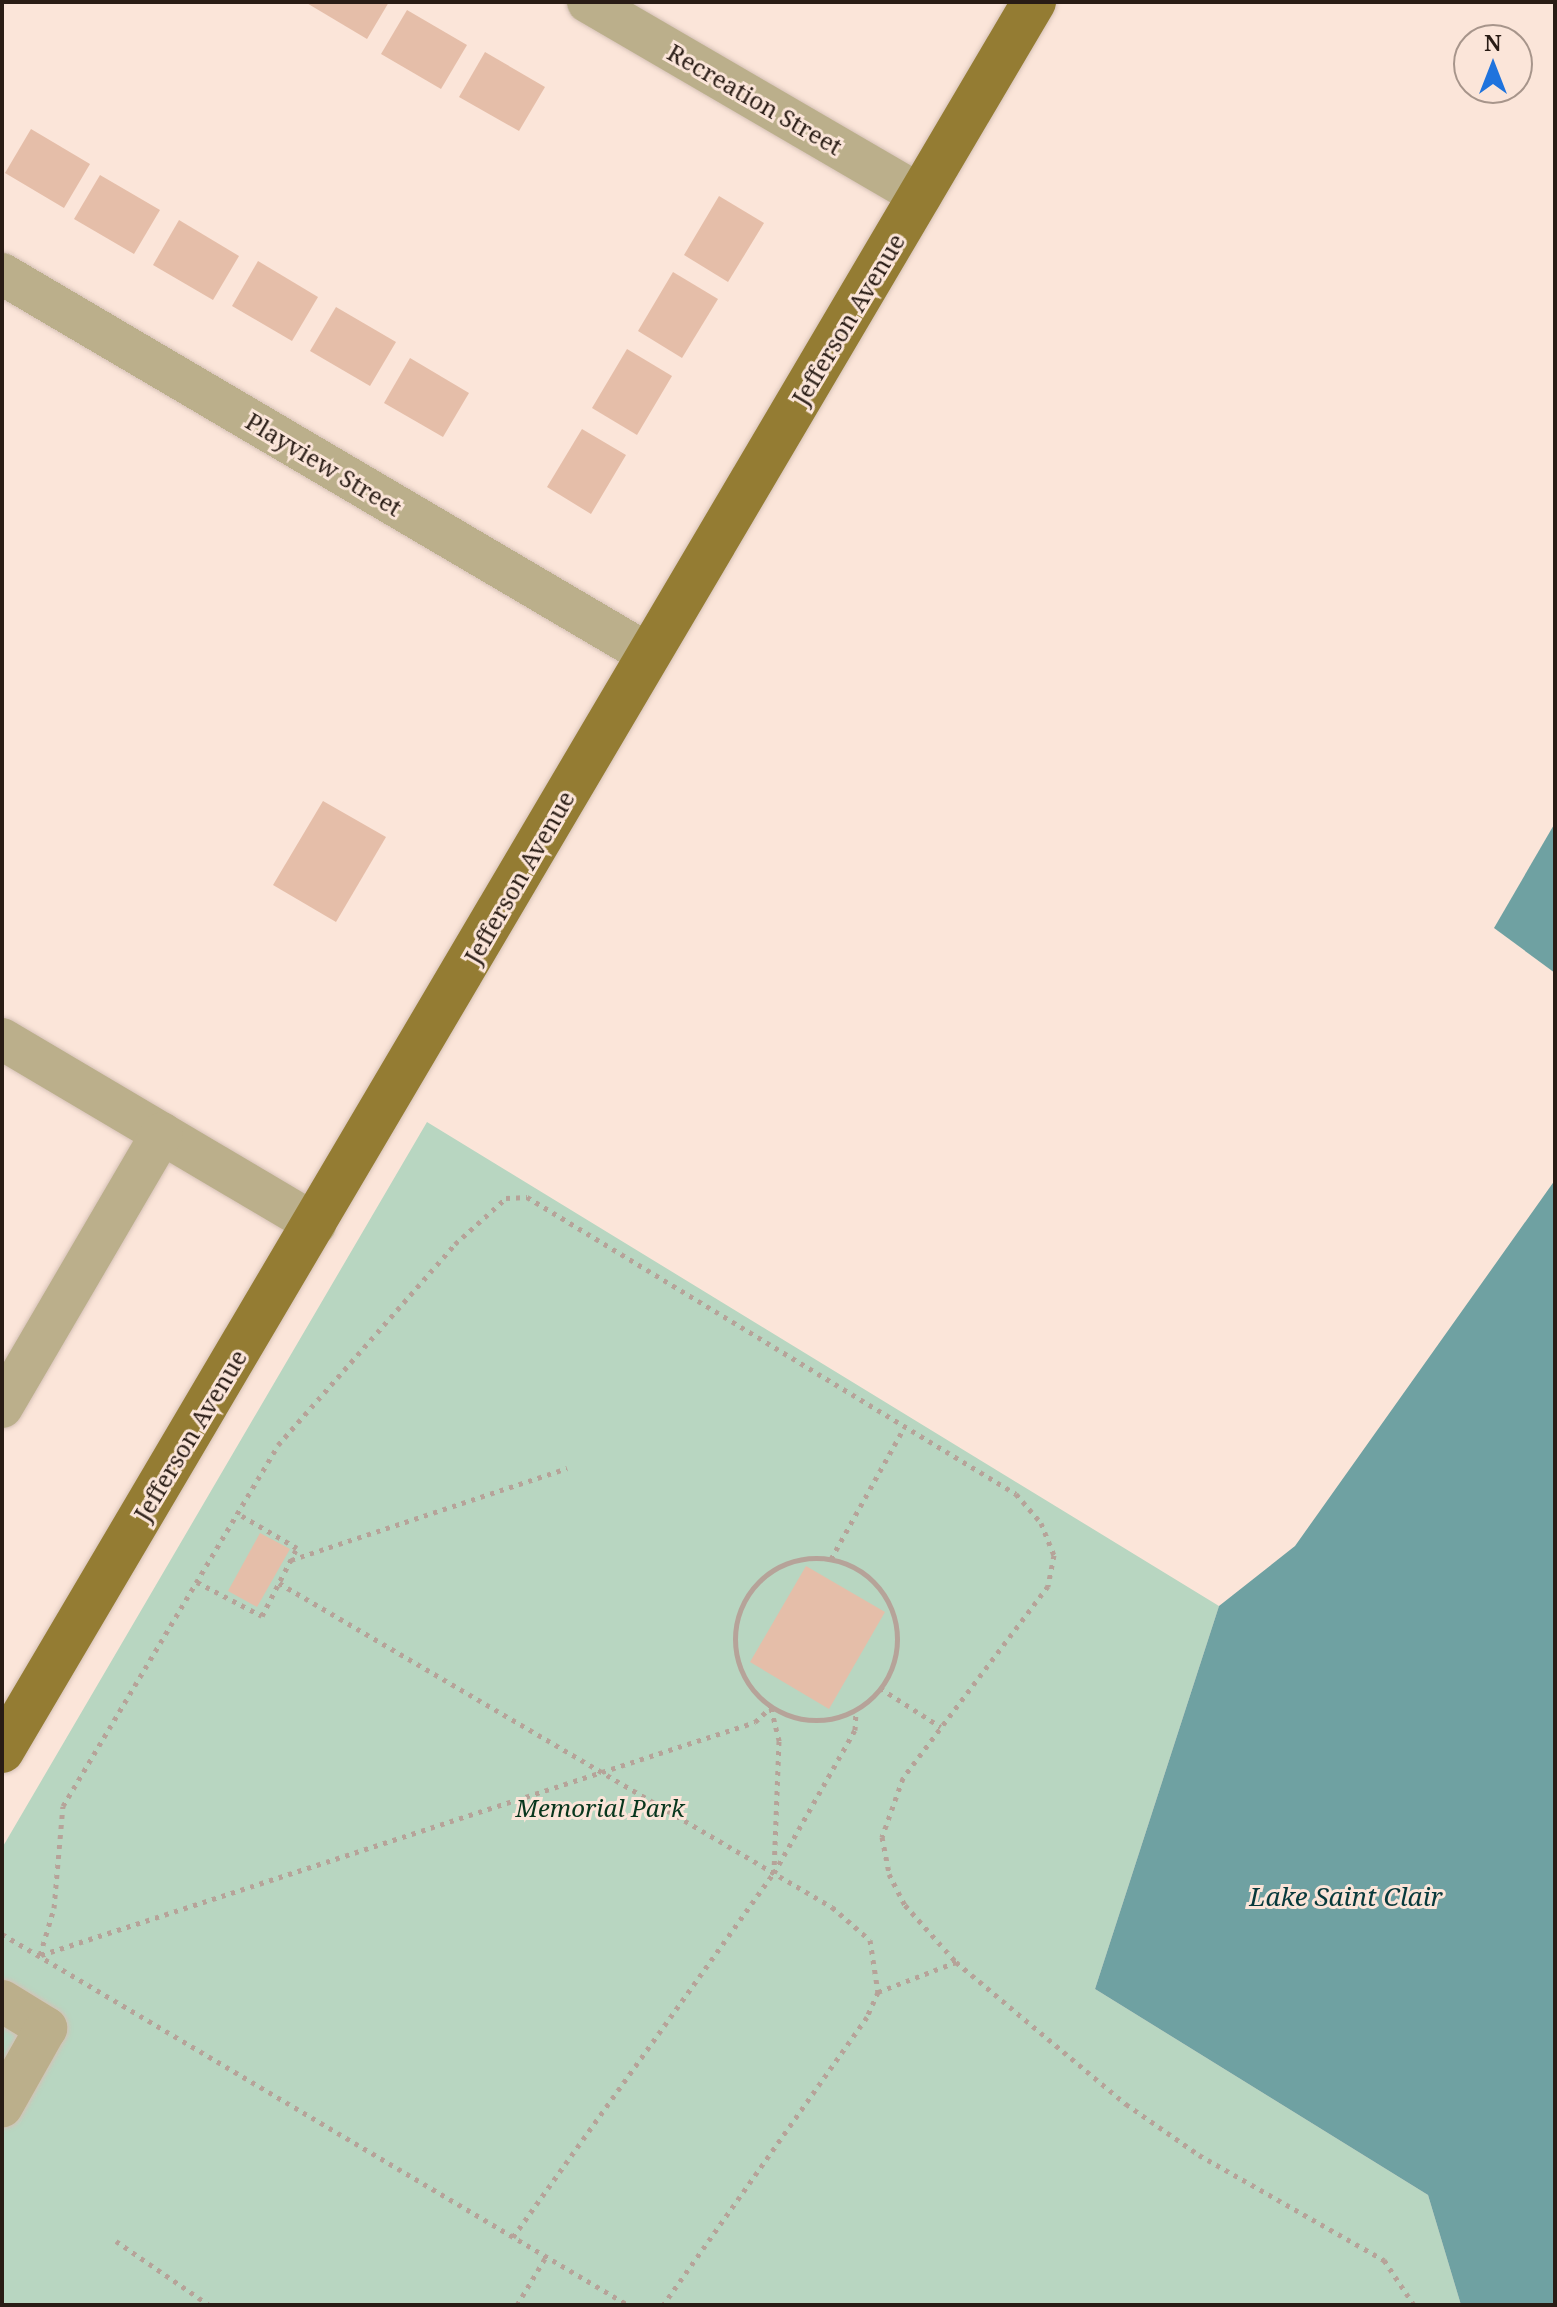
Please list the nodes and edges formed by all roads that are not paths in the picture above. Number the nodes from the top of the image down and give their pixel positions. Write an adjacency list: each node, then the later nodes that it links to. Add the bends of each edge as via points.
1 (588, 2): 3 (street, Recreation Street)
2 (1034, 2): 3 (main road, Jefferson Avenue)
3 (921, 196): 5 (main road, Jefferson Avenue)
4 (2, 274): 5 (street, Playview Street)
5 (646, 653): 8 (main road, Jefferson Avenue)
6 (2, 1039): 7 (street)
7 (162, 1133): 8 (street); 9 (street)
8 (315, 1224): 10 (main road, Jefferson Avenue)
9 (2, 1407)
10 (2, 1751)
11 (2, 2001): 12 (street, via 46,2028)
12 (2, 2106)

